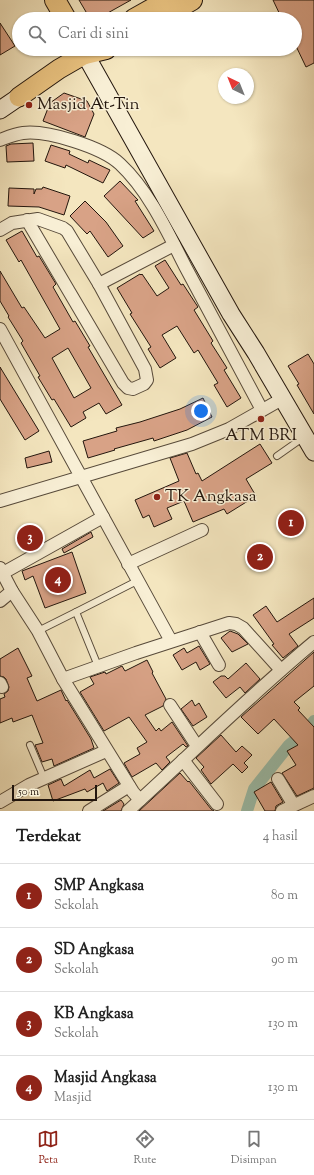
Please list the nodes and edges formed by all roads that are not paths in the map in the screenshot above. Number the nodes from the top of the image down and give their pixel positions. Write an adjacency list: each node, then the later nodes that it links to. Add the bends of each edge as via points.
1 (54, 0): 4 (highway)
2 (168, 0): 5 (highway)
3 (192, 0): 6 (highway)
4 (62, 12)
5 (147, 12)
6 (171, 12)
7 (78, 56): 9 (main road)
8 (89, 56): 17 (main road, via 191,244)
9 (19, 97): 10 (main road)
10 (0, 110)
11 (0, 140): 14 (street, via 24,133 47,135 80,143 110,157 140,186)
12 (27, 220): 13 (street, via 12,223); 15 (street, via 38,219 67,231); 15 (street, via 123,383 128,388 139,388 147,380 147,375)
13 (0, 230)
14 (174, 245): 15 (street); 18 (street)
15 (99, 284)
16 (0, 329): 22 (street)
17 (282, 399): 18 (street); 19 (main road)
18 (262, 410): 22 (street, via 229,429 192,444)
19 (305, 435): 20 (main road); 21 (lane)
20 (314, 452)
21 (277, 456)
22 (81, 477): 23 (street); 24 (street)
23 (0, 501)
24 (103, 518): 26 (street); 27 (street)
25 (202, 530): 26 (street)
26 (128, 564): 28 (street)
27 (1, 571): 29 (street)
28 (137, 581): 31 (lane); 34 (street)
29 (12, 591): 30 (street); 32 (street)
30 (0, 601)
31 (76, 612): 32 (lane); 37 (lane)
32 (38, 631): 39 (street)
33 (200, 632): 34 (street); 36 (street); 38 (street, via 229,623 236,624 243,628)
34 (171, 641): 37 (street)
35 (314, 642): 38 (street)
36 (219, 664)
37 (98, 666): 39 (street)
38 (281, 670): 42 (street)
39 (63, 679): 43 (street)
40 (170, 705): 42 (street)
41 (30, 745): 45 (lane)
42 (197, 746): 44 (street)
43 (106, 750): 45 (street); 47 (street)
44 (183, 760): 49 (street); 51 (street)
45 (44, 778): 50 (street)
46 (278, 778): 52 (street)
47 (129, 786): 49 (street); 53 (street)
48 (314, 796): 52 (street)
49 (140, 800): 54 (street)
50 (0, 802)
51 (217, 804)
52 (293, 804): 55 (street)
53 (89, 811)
54 (128, 811)
55 (282, 811)

